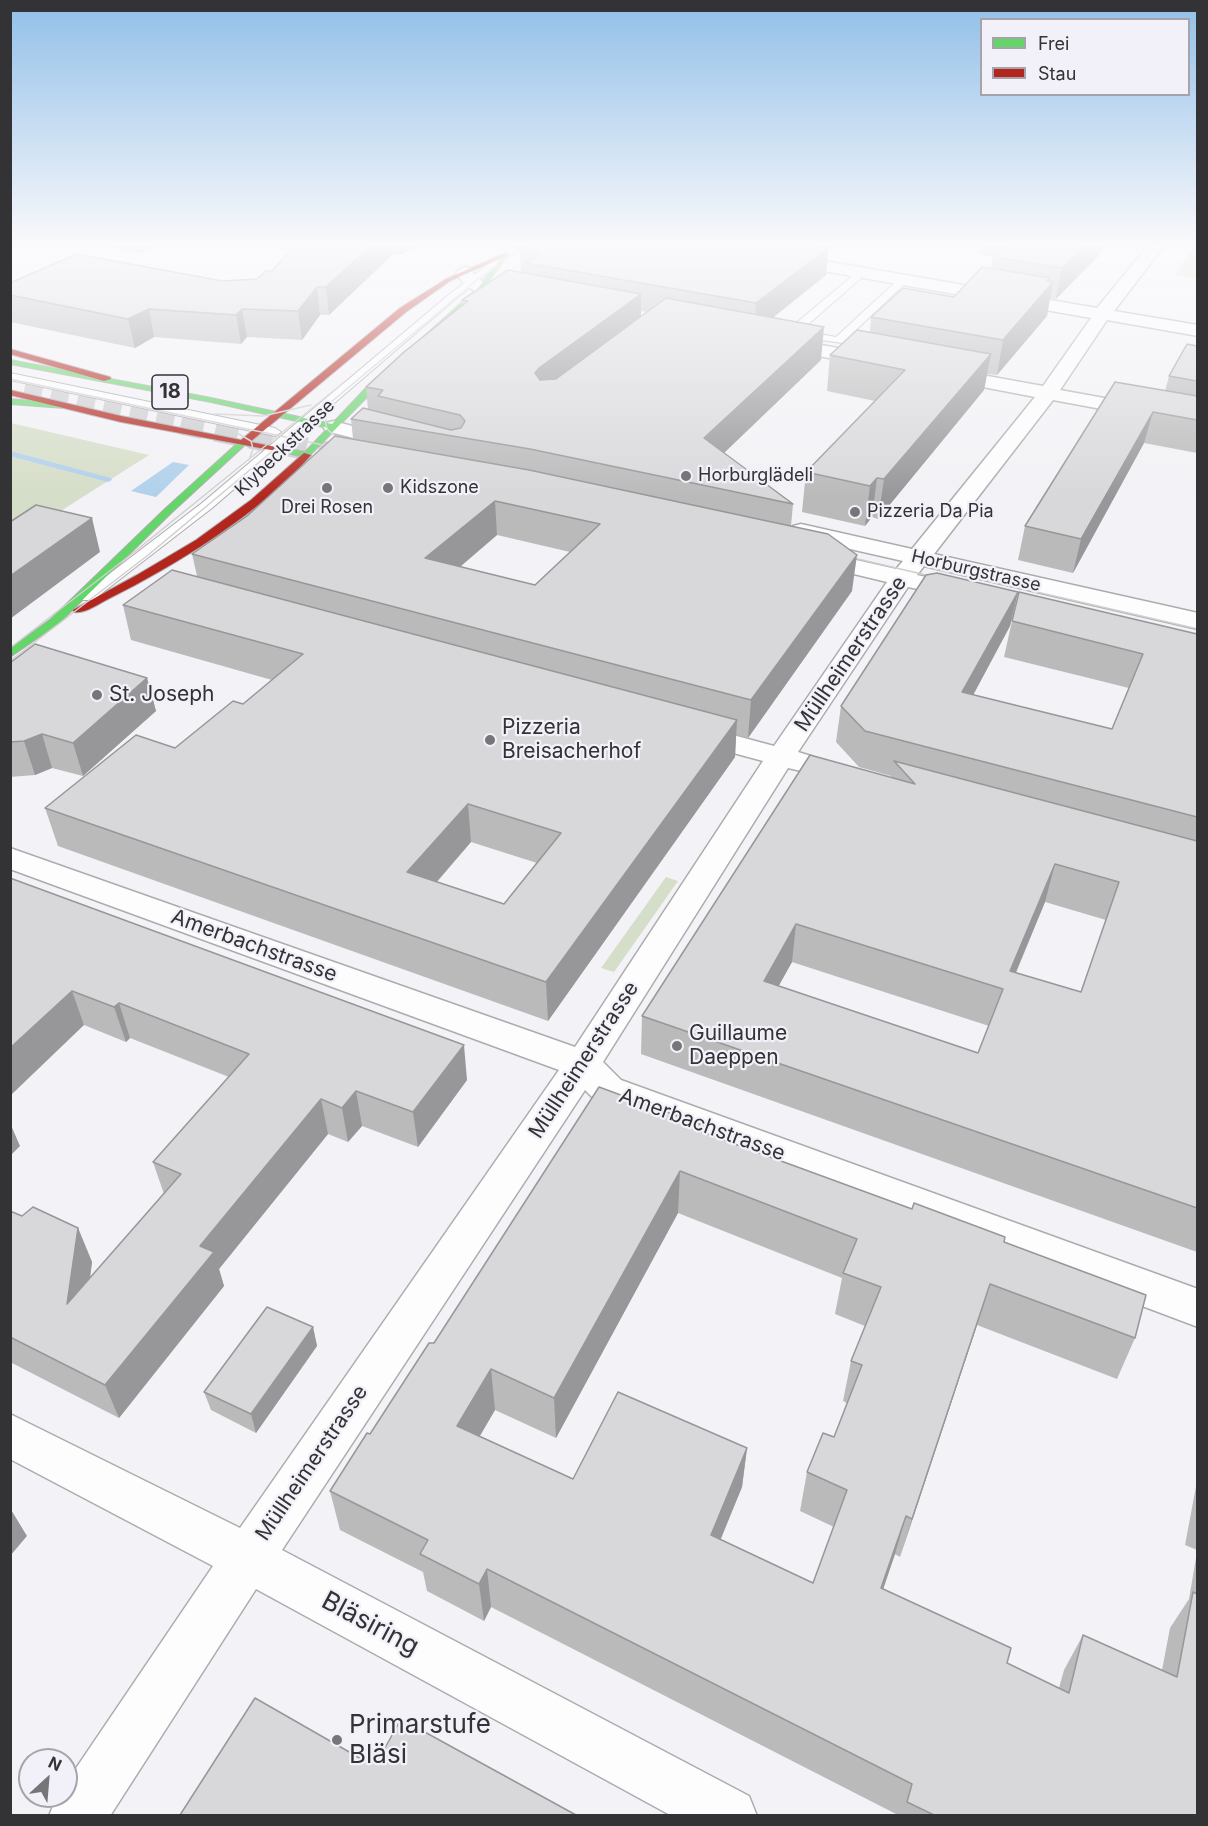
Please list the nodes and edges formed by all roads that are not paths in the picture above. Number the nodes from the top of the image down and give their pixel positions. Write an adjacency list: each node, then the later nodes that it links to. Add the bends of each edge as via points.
1 (381, 328): 17 (main road, Klybeckstrasse)
2 (415, 328): 23 (lane)
3 (427, 328): 25 (main road, Klybeckstrasse)
4 (800, 328): 5 (lane, via 805,335 838,341)
5 (852, 328)
6 (1092, 328): 18 (street, Müllheimerstrasse)
7 (1181, 328): 8 (street)
8 (1197, 331)
9 (755, 339): 12 (street)
10 (10, 351): 15 (main road)
11 (10, 362): 15 (main road, 18)
12 (895, 365)
13 (930, 371): 18 (street)
14 (10, 376): 26 (lane)
15 (107, 379): 20 (main road, 18)
16 (10, 392): 21 (main road, 18)
17 (302, 392): 20 (main road, via 267,402); 22 (main road, Klybeckstrasse)
18 (1048, 393): 24 (street); 35 (street, Müllheimerstrasse)
19 (10, 401): 21 (main road)
20 (232, 404): 22 (main road, 18)
21 (64, 406): 28 (main road, 18)
22 (277, 414): 23 (main road, 18); 26 (main road, Klybeckstrasse)
23 (305, 421): 25 (main road, 18); 27 (lane)
24 (1197, 421)
25 (333, 427): 29 (street); 31 (main road, Klybeckstrasse)
26 (259, 429): 27 (lane); 28 (main road, Klybeckstrasse)
27 (287, 435): 30 (lane)
28 (243, 443): 30 (main road, 18); 39 (main road, Klybeckstrasse)
29 (414, 448)
30 (273, 449): 31 (main road, 18); 39 (lane, via 130,567)
31 (307, 455): 32 (street); 36 (main road, Klybeckstrasse, via 235,521)
32 (330, 458)
33 (777, 526): 35 (street, Horburgstrasse)
34 (794, 553): 35 (street, Horburgstrasse)
35 (909, 568): 37 (street, Horburgstrasse); 40 (street, Horburgstrasse); 43 (street, Müllheimerstrasse)
36 (137, 583): 38 (street); 39 (main road, Klybeckstrasse)
37 (943, 588)
38 (166, 592)
39 (55, 621): 41 (main road, Klybeckstrasse)
40 (1197, 621)
41 (10, 654)
42 (667, 726): 43 (street)
43 (782, 756): 44 (street); 46 (street, Müllheimerstrasse)
44 (825, 768)
45 (10, 858): 46 (street, Amerbachstrasse)
46 (583, 1064): 47 (street, Amerbachstrasse, via 608,1090); 49 (street, Müllheimerstrasse)
47 (1197, 1308)
48 (10, 1436): 49 (street, Bläsiring)
49 (248, 1558): 50 (street, Müllheimerstrasse); 51 (street, Bläsiring)
50 (78, 1815)
51 (729, 1815)

